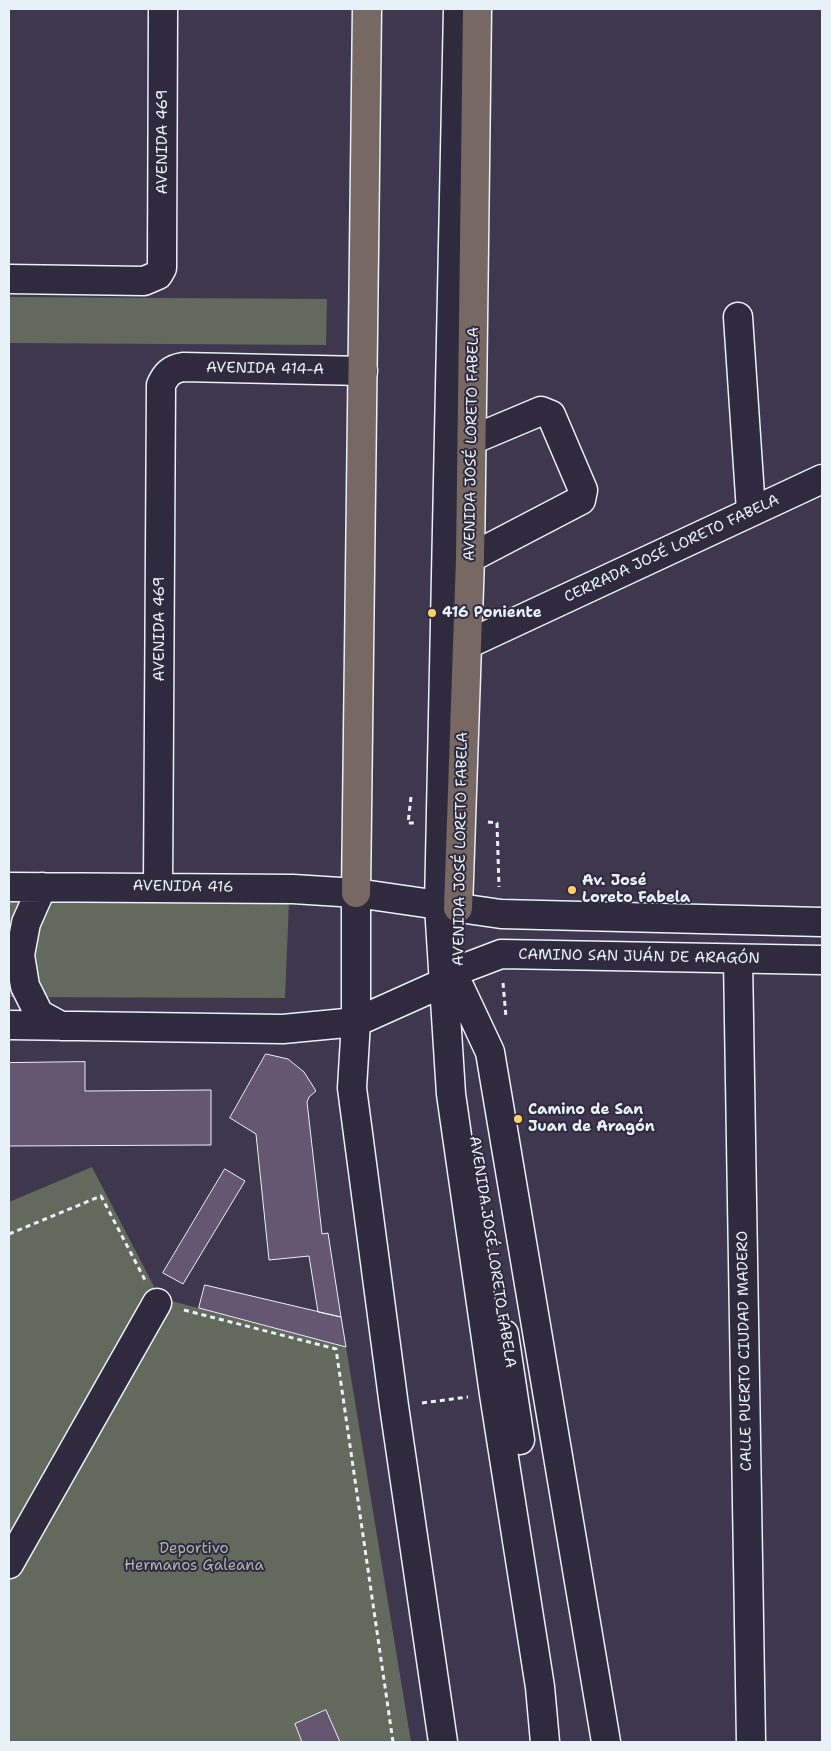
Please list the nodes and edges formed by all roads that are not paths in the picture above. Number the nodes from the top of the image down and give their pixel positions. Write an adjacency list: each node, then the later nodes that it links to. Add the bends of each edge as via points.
1 (163, 9): 5 (street, AVENIDA 469, via 163,259 158,275 144,281)
2 (367, 9): 7 (main road)
3 (458, 9): 18 (street)
4 (477, 9): 9 (main road, AVENIDA JOSÉ LORETO FABELA)
5 (9, 279)
6 (738, 316): 11 (street)
7 (363, 371): 8 (street, AVENIDA 414-A, via 183,367); 17 (main road)
8 (168, 373): 16 (street, AVENIDA 469, via 161,385)
9 (472, 440): 12 (main road, AVENIDA JOSÉ LORETO FABELA); 12 (street, via 541,411 551,415 582,490 581,500)
10 (822, 479): 11 (street, CERRADA JOSÉ LORETO FABELA)
11 (751, 511): 13 (street, CERRADA JOSÉ LORETO FABELA)
12 (470, 558): 13 (main road, AVENIDA JOSÉ LORETO FABELA)
13 (468, 644): 18 (main road, AVENIDA JOSÉ LORETO FABELA)
14 (9, 887): 15 (street, AVENIDA 416)
15 (42, 887): 16 (street, AVENIDA 416); 29 (street, via 26,923 20,955 25,986 39,1014)
16 (158, 887): 17 (street, AVENIDA 416)
17 (356, 893): 18 (street, AVENIDA 416); 27 (street)
18 (448, 907): 19 (street, via 501,914); 26 (street, AVENIDA JOSÉ LORETO FABELA)
19 (679, 919): 20 (street); 22 (street)
20 (791, 921): 21 (street); 23 (street)
21 (822, 922)
22 (678, 958): 24 (street, CAMINO SAN JUÁN DE ARAGÓN); 26 (street, CAMINO SAN JUÁN DE ARAGÓN, via 501,954)
23 (792, 959): 24 (street, CAMINO SAN JUÁN DE ARAGÓN); 25 (street, CAMINO SAN JUÁN DE ARAGÓN)
24 (738, 960): 36 (street, CALLE PUERTO CIUDAD MADERO)
25 (822, 960)
26 (454, 980): 27 (street, CAMINO SAN JUÁN DE ARAGÓN); 33 (street, via 451,1094 540,1687); 34 (street, AVENIDA JOSÉ LORETO FABELA); 35 (street, via 490,1052)
27 (356, 1022): 29 (street, via 284,1029); 32 (street, via 352,1088)
28 (9, 1025): 29 (street)
29 (61, 1026)
30 (157, 1302): 31 (street)
31 (9, 1564)
32 (443, 1742)
33 (545, 1742)
34 (562, 1742)
35 (606, 1742)
36 (751, 1742)

